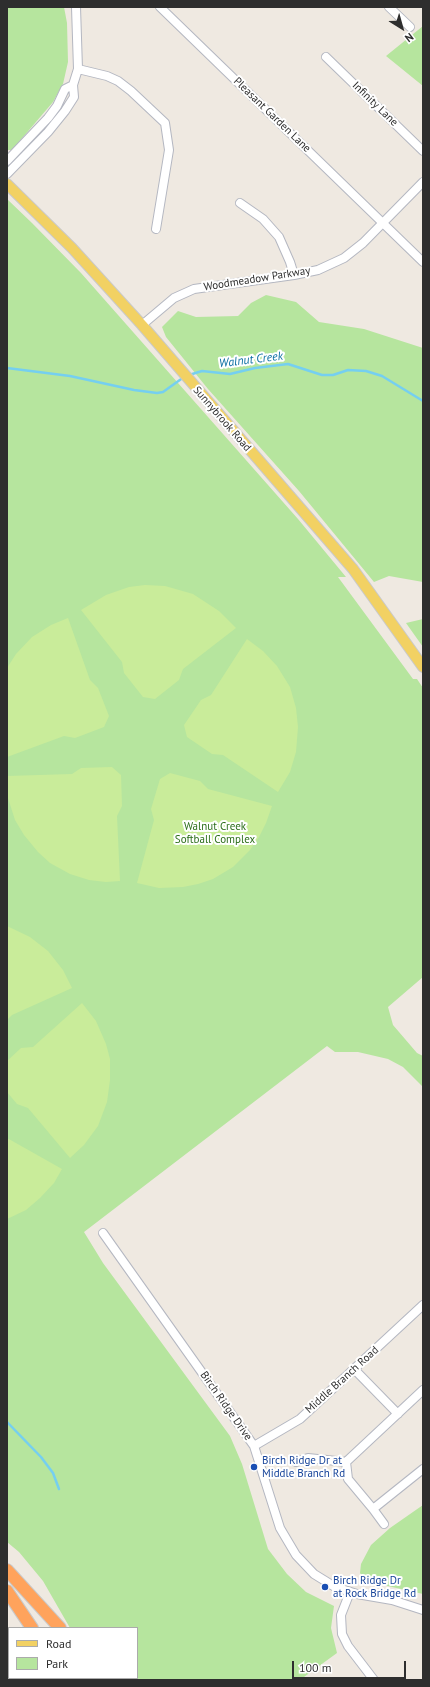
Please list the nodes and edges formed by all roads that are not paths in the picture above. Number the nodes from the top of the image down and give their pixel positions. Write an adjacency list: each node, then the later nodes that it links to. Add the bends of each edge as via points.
1 (76, 7): 6 (street)
2 (160, 7): 16 (street, Pleasant Garden Lane)
3 (389, 7): 4 (street)
4 (410, 27)
5 (326, 57): 10 (street, Infinity Lane)
6 (78, 69): 7 (street); 17 (street, via 118,81 165,124 169,150)
7 (73, 85): 8 (street, via 65,89 58,106); 9 (street, via 74,97)
8 (41, 125): 9 (street); 11 (street)
9 (48, 132): 12 (street)
10 (423, 151)
11 (7, 161)
12 (7, 174)
13 (423, 182): 16 (street, Woodmeadow Parkway)
14 (7, 184): 20 (main road, Sunnybrook Road, via 72,248)
15 (240, 202): 19 (street, via 263,219 279,237)
16 (383, 223): 18 (street, Pleasant Garden Lane); 19 (street, Woodmeadow Parkway, via 344,258 318,270)
17 (156, 229)
18 (423, 262)
19 (294, 276): 20 (street, Woodmeadow Parkway, via 194,288 174,298)
20 (142, 325): 21 (main road, Sunnybrook Road, via 353,569)
21 (423, 667)
22 (103, 1233): 27 (street, Birch Ridge Drive)
23 (423, 1305): 24 (street, Middle Branch Road)
24 (354, 1369): 26 (street); 27 (street, Middle Branch Road, via 300,1419)
25 (423, 1390): 26 (street)
26 (398, 1414): 29 (street)
27 (254, 1446): 35 (street, Birch Ridge Drive, via 280,1528 296,1555 314,1574 335,1587)
28 (296, 1462): 29 (street, via 308,1458)
29 (346, 1462): 31 (street, via 348,1479)
30 (423, 1470): 31 (street)
31 (373, 1509): 32 (street)
32 (384, 1524)
33 (7, 1570): 38 (highway)
34 (7, 1591): 37 (highway)
35 (350, 1592): 36 (street, Birch Ridge Drive, via 392,1600); 39 (street, via 341,1615 342,1634)
36 (423, 1610)
37 (31, 1627)
38 (59, 1627)
39 (374, 1680)

